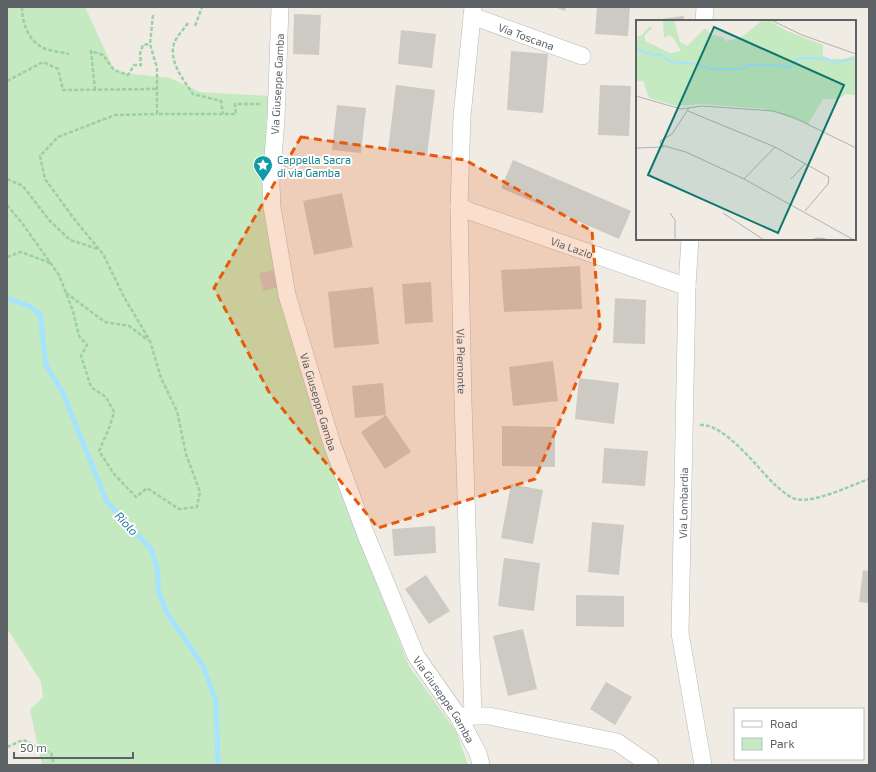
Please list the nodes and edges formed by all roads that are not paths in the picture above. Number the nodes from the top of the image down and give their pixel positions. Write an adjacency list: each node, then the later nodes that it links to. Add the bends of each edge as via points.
1 (280, 7): 9 (street, Via Giuseppe Gamba, via 271,183 272,207 287,295 332,444 416,656)
2 (705, 7): 4 (street)
3 (472, 12): 5 (street, Via Toscana); 6 (street, Via Piemonte, via 462,116)
4 (704, 20)
5 (582, 56)
6 (459, 207): 8 (street, Via Lazio); 9 (street, Via Piemonte)
7 (690, 240): 8 (street, Via Lombardia)
8 (687, 286): 10 (street, Via Lombardia, via 680,633)
9 (465, 716): 11 (street, Via Giuseppe Gamba); 12 (street, via 489,716 618,742)
10 (706, 762)
11 (482, 765)
12 (650, 765)

